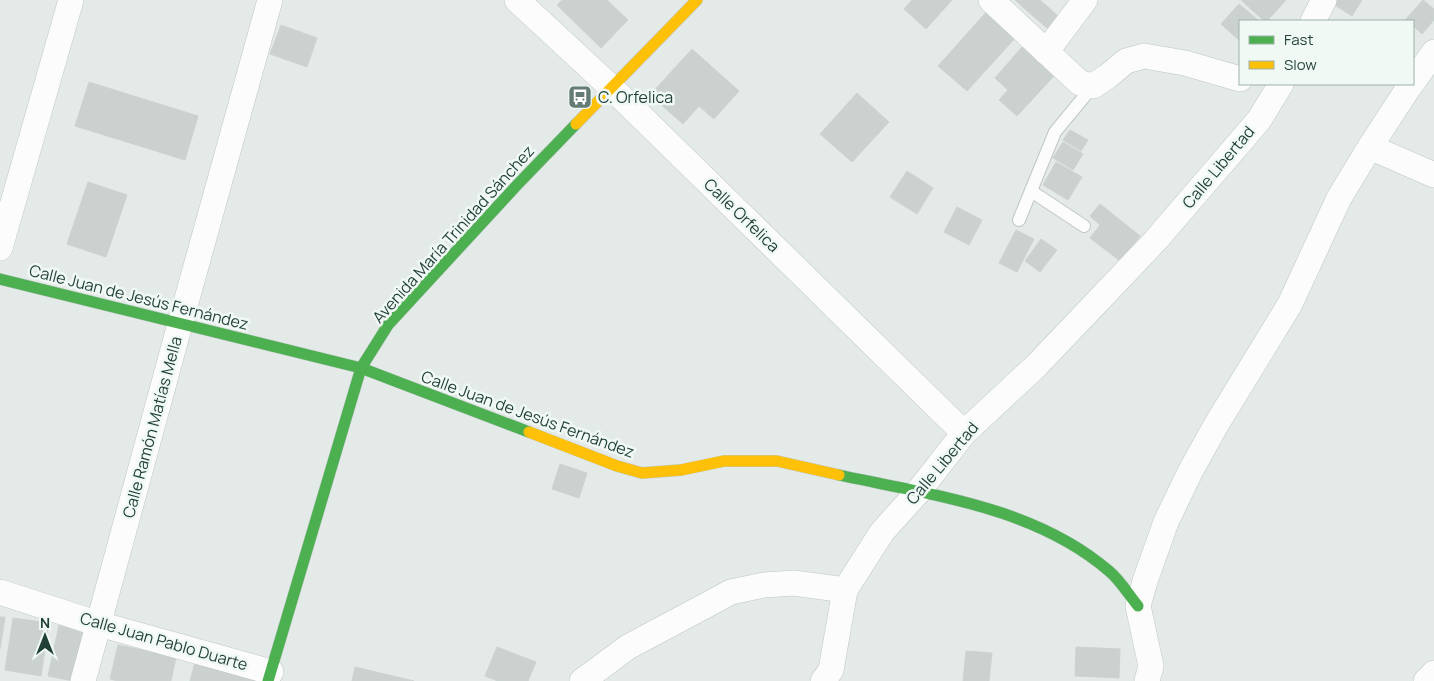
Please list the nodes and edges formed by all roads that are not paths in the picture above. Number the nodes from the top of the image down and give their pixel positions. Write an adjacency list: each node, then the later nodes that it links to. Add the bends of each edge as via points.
1 (71, 0): 22 (street)
2 (270, 0): 24 (street, Calle Ramón Matías Mella)
3 (517, 0): 16 (street, Calle Orfelica)
4 (697, 0): 16 (street, Avenida María Trinidad Sánchez)
5 (991, 0): 9 (street)
6 (1085, 0): 9 (street)
7 (1324, 0): 8 (street)
8 (1314, 20)
9 (1046, 52): 14 (street, via 1080,83)
10 (1434, 52): 12 (street)
11 (1239, 79): 14 (street, via 1185,62 1144,56 1126,61)
12 (1414, 80)
13 (1411, 85): 17 (street)
14 (1092, 86): 19 (lane, via 1055,132)
15 (1271, 86): 26 (street, Calle Libertad, via 1258,120 1155,241 1037,365)
16 (612, 88): 25 (street, Avenida María Trinidad Sánchez, via 388,325); 26 (street, Calle Orfelica)
17 (1370, 146): 18 (street); 30 (street, via 1339,198 1290,304 1190,472 1166,522)
18 (1434, 175)
19 (1032, 191): 20 (lane); 21 (lane)
20 (1019, 220)
21 (1084, 226)
22 (0, 248)
23 (0, 279): 24 (street, Calle Juan de Jesús Fernández)
24 (180, 324): 25 (street, Calle Juan de Jesús Fernández); 31 (street, Calle Ramón Matías Mella)
25 (361, 368): 27 (street, Calle Juan de Jesús Fernández, via 642,473 681,470 724,461 777,461); 33 (street, Avenida María Trinidad Sánchez)
26 (964, 433): 27 (street, Calle Libertad)
27 (918, 492): 28 (street, Calle Libertad, via 882,532); 30 (street, Calle Juan de Jesús Fernández, via 992,509 1052,533 1112,572)
28 (845, 590): 35 (street, via 794,583 730,592 628,647); 36 (street, via 831,670)
29 (0, 592): 31 (street, Calle Juan Pablo Duarte)
30 (1138, 606): 37 (street, via 1151,666)
31 (99, 624): 33 (street, Calle Juan Pablo Duarte); 34 (street, Calle Ramón Matías Mella)
32 (1434, 673): 38 (street)
33 (269, 676)
34 (83, 681)
35 (582, 681)
36 (823, 681)
37 (1147, 681)
38 (1426, 681)

